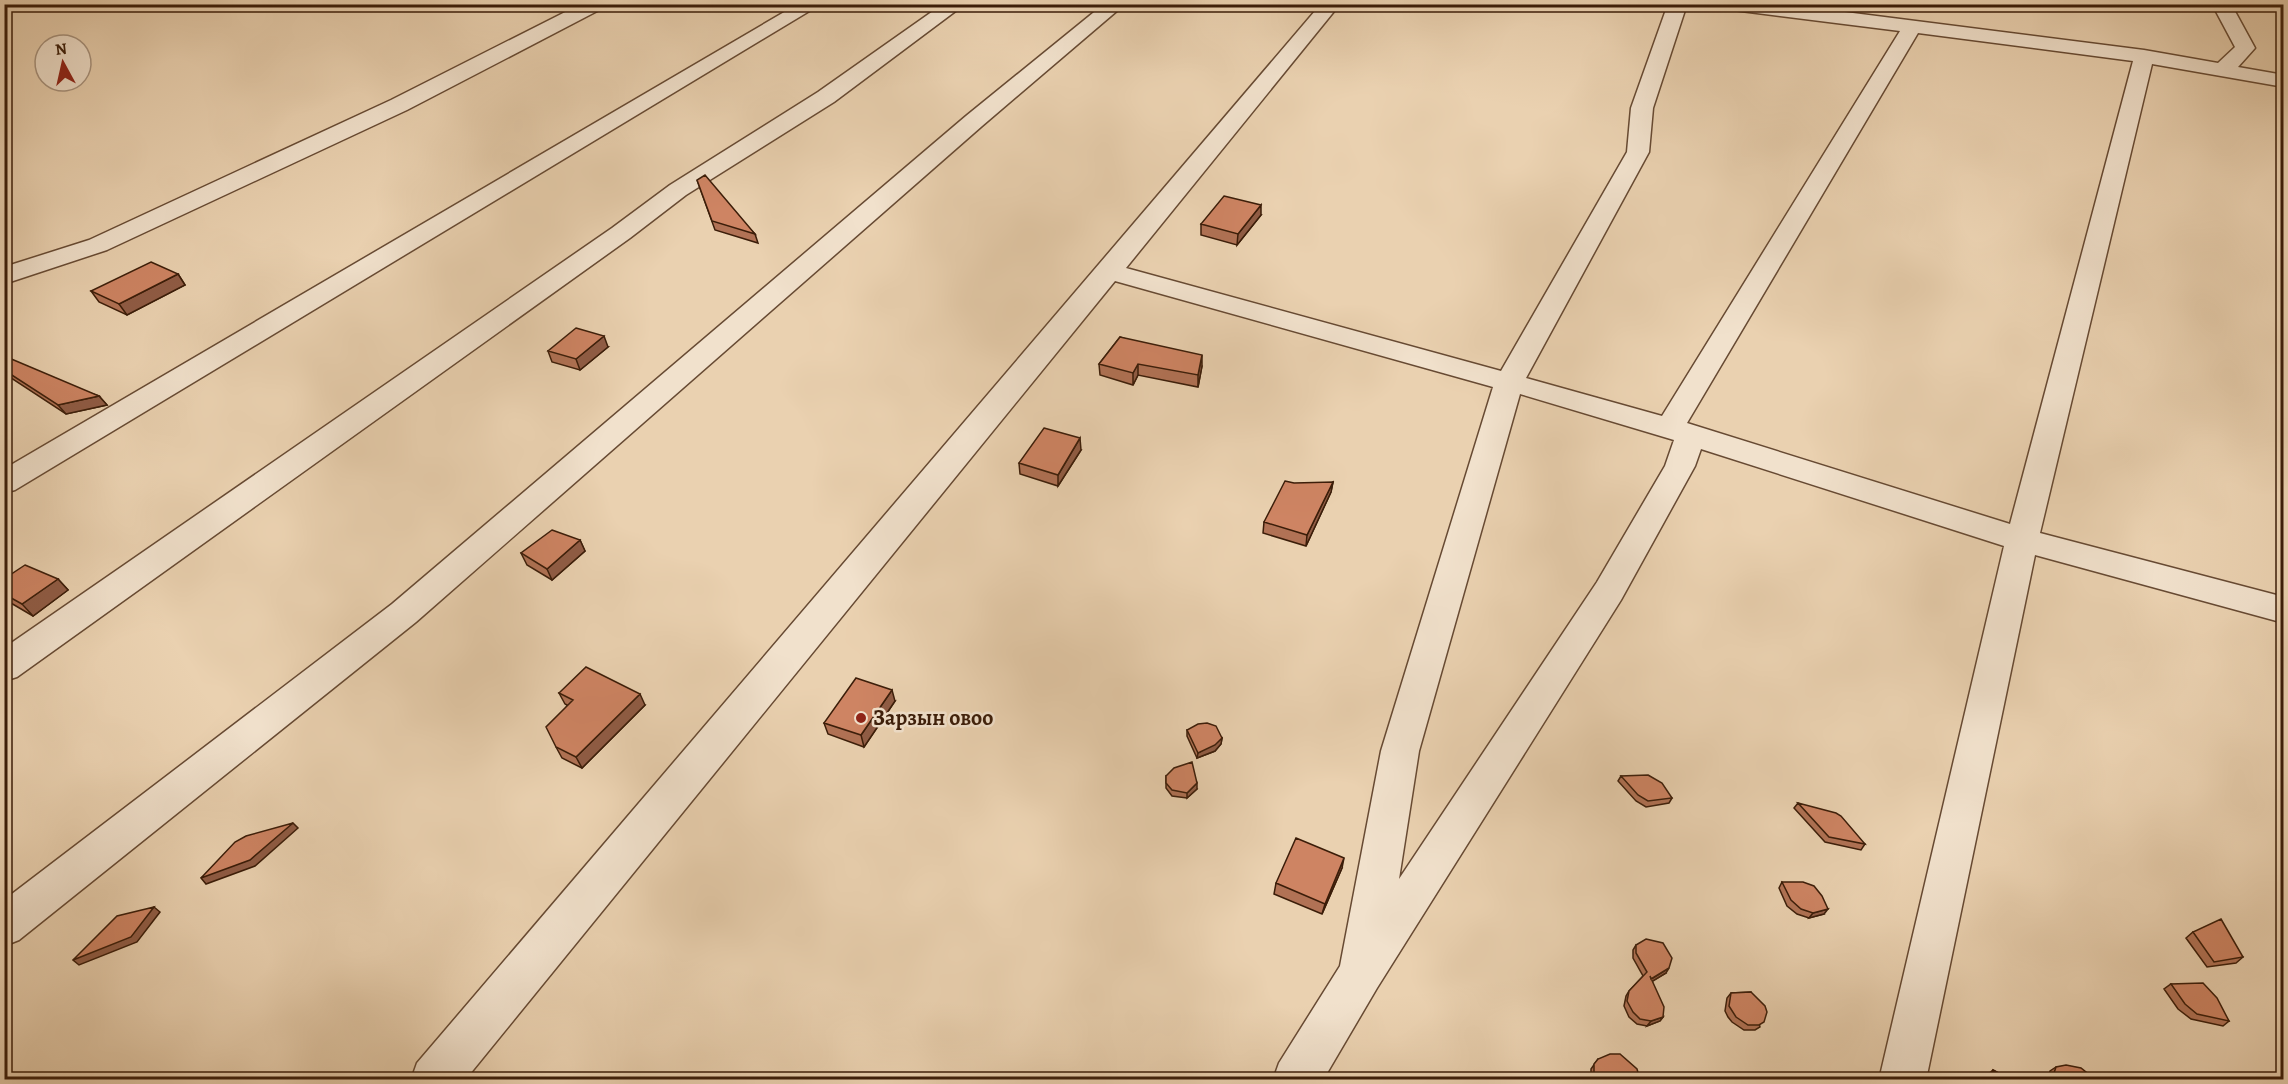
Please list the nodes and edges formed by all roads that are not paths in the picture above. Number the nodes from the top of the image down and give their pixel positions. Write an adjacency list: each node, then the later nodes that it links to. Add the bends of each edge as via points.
1 (596, 4): 14 (street, via 399,105 109,240)
2 (812, 4): 17 (street)
3 (956, 4): 20 (street, via 826,97 678,190)
4 (1116, 4): 21 (street, via 974,121 404,613)
5 (1331, 4): 13 (street)
6 (1678, 4): 15 (street, via 1642,108 1638,152)
7 (1733, 4): 9 (street)
8 (2221, 4): 11 (street, via 2245,48)
9 (1912, 27): 10 (street); 16 (street)
10 (2144, 56): 11 (street); 18 (street)
11 (2223, 70): 12 (street)
12 (2283, 81)
13 (1108, 271): 15 (street); 23 (street)
14 (4, 276)
15 (1509, 382): 16 (street); 22 (street, via 1400,751)
16 (1680, 432): 18 (street); 22 (street, via 1680,466 1609,591)
17 (4, 483)
18 (2022, 540): 19 (street); 25 (street)
19 (2283, 610)
20 (4, 667)
21 (4, 926)
22 (1361, 973): 24 (street)
23 (434, 1080)
24 (1296, 1080)
25 (1902, 1080)

